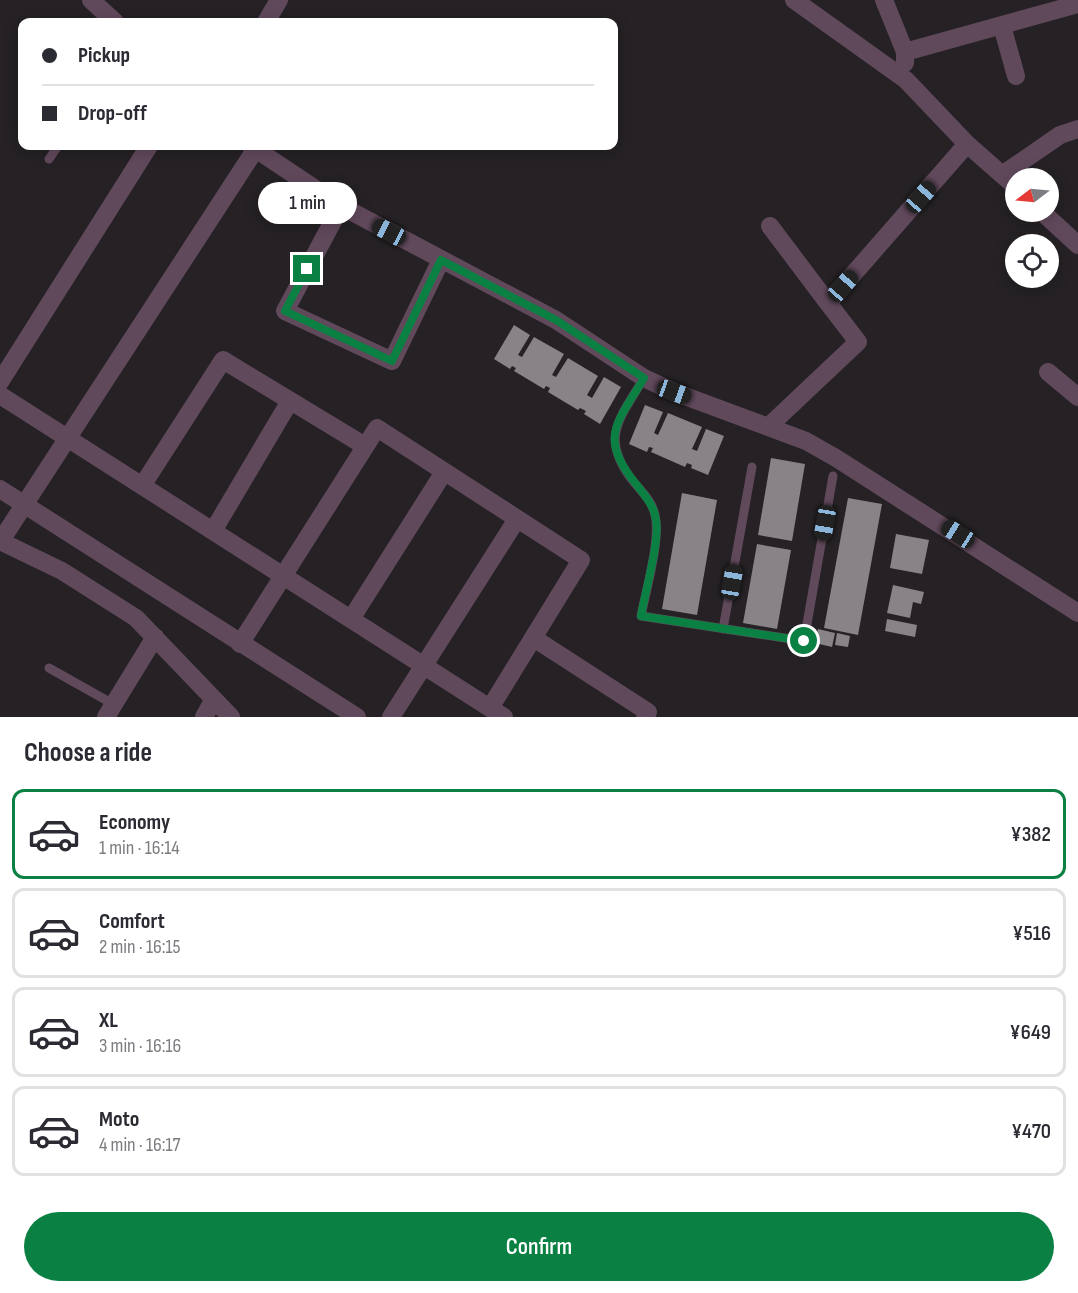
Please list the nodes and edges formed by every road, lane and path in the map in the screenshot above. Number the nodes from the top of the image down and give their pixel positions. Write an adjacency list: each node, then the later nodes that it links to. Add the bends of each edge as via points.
1 (91, 0): 6 (street)
2 (279, 0): 7 (street)
3 (794, 0): 11 (street)
4 (884, 0): 9 (street)
5 (1078, 4): 8 (street)
6 (111, 18)
7 (268, 18)
8 (1002, 26): 9 (street); 10 (street)
9 (905, 52): 11 (street)
10 (1016, 76)
11 (906, 80): 13 (street)
12 (1078, 129): 19 (street, via 1060,135)
13 (967, 144): 19 (street); 26 (street)
14 (55, 150): 18 (lane)
15 (146, 150): 29 (street)
16 (252, 150): 34 (street)
17 (257, 150): 21 (street)
18 (49, 159)
19 (1002, 175): 20 (street)
20 (1005, 178)
21 (341, 206): 25 (street); 25 (street, via 285,311 392,361)
22 (1053, 222): 24 (street)
23 (770, 226): 26 (street)
24 (1078, 245)
25 (441, 260): 28 (street, via 556,320)
26 (828, 303): 33 (street, via 858,342)
27 (1048, 372): 31 (street)
28 (644, 378): 33 (street); 48 (lane, via 617,424 614,444 618,461 652,504 656,517 641,616)
29 (0, 382)
30 (0, 395): 34 (street)
31 (1078, 397)
32 (290, 401): 35 (street); 39 (street, via 223,360); 43 (street)
33 (769, 426): 46 (street, via 836,458)
34 (69, 439): 39 (street); 41 (street)
35 (364, 446): 37 (street, via 377,428); 45 (street)
36 (752, 467): 48 (lane)
37 (444, 472): 42 (street); 47 (street)
38 (833, 476): 48 (lane, via 804,641)
39 (142, 486): 43 (street)
40 (0, 489): 41 (street)
41 (24, 504): 44 (street); 51 (street)
42 (517, 519): 50 (street, via 581,560); 52 (street)
43 (213, 531): 45 (street)
44 (0, 542): 49 (street, via 62,571 136,618)
45 (284, 576): 47 (street); 51 (street)
46 (1078, 612)
47 (351, 619): 52 (street)
48 (723, 628)
49 (155, 637): 54 (street); 55 (street)
50 (535, 639): 56 (street); 61 (street, via 648,712)
51 (240, 644): 59 (street)
52 (423, 665): 56 (street); 60 (street)
53 (49, 668): 55 (lane)
54 (213, 700): 57 (street); 58 (street)
55 (110, 711)
56 (497, 712)
57 (204, 717)
58 (231, 717)
59 (357, 717)
60 (391, 717)
61 (645, 717)

